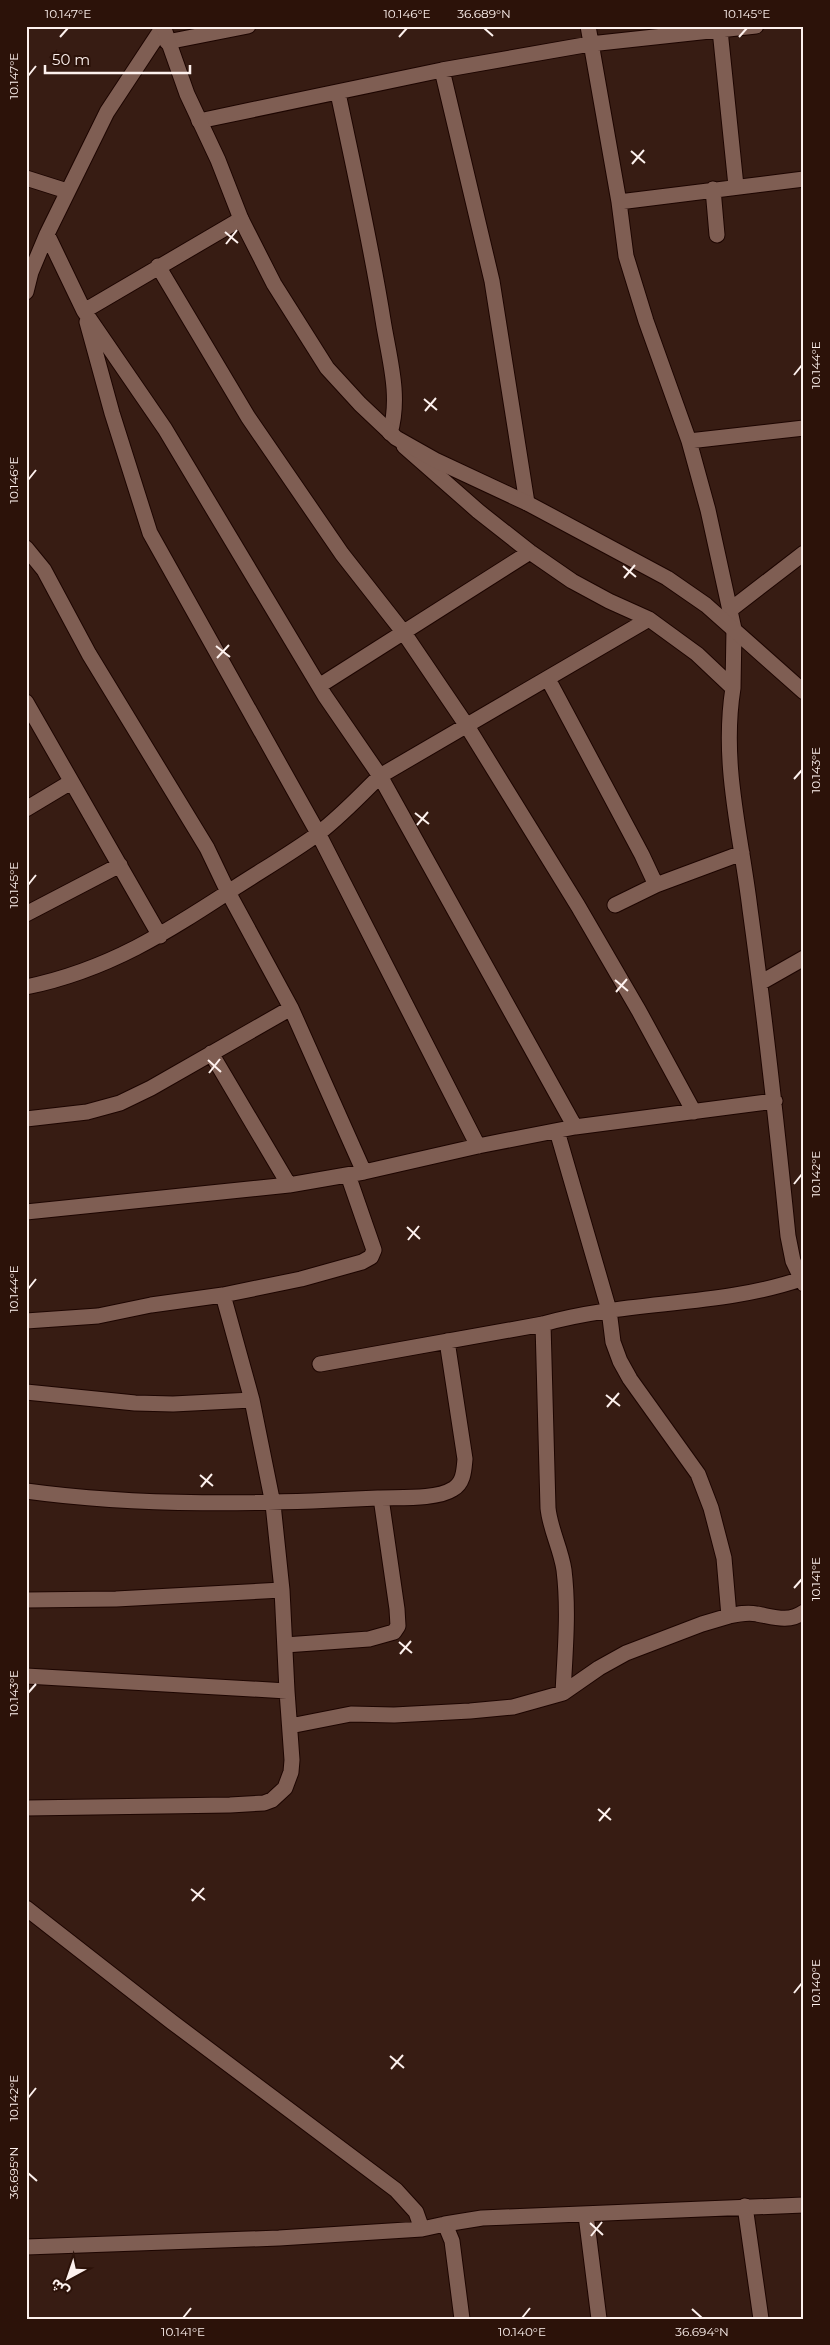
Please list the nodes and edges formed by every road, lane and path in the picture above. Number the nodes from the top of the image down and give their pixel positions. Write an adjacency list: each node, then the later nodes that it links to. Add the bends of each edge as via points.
1 (248, 26): 6 (street)
2 (588, 26): 7 (street)
3 (756, 26): 5 (street)
4 (163, 27): 6 (street); 15 (street, via 107,112)
5 (720, 30): 7 (street); 13 (street)
6 (167, 42): 10 (street)
7 (590, 44): 8 (street); 16 (street)
8 (442, 70): 9 (street); 26 (street, via 492,281)
9 (338, 93): 10 (street); 24 (street, via 376,280 395,394)
10 (199, 121): 17 (street)
11 (26, 178): 15 (street)
12 (804, 179): 13 (street)
13 (736, 186): 14 (street)
14 (713, 188): 16 (street); 19 (street)
15 (67, 192): 18 (street)
16 (619, 202): 25 (street, via 626,256)
17 (241, 218): 20 (street); 24 (street, via 274,284 326,368)
18 (48, 234): 21 (street); 22 (street)
19 (717, 235)
20 (158, 266): 22 (street); 33 (street, via 248,417 342,554)
21 (26, 292)
22 (84, 311): 35 (street, via 165,429); 43 (street, via 112,414 150,533)
23 (804, 428): 25 (street)
24 (393, 436): 26 (street, via 435,460); 28 (street)
25 (689, 441): 30 (street)
26 (527, 503): 32 (street, via 667,578)
27 (26, 548): 47 (street, via 44,570 89,654 207,848)
28 (530, 552): 31 (street, via 572,581); 33 (street)
29 (804, 552): 30 (street)
30 (730, 610): 32 (street)
31 (649, 619): 34 (street); 36 (street, via 697,654)
32 (734, 629): 36 (street); 37 (street)
33 (404, 633): 35 (street); 39 (street)
34 (548, 680): 39 (street); 46 (street)
35 (320, 686): 40 (street)
36 (733, 688): 44 (street, via 728,735 729,768)
37 (804, 692)
38 (26, 702): 41 (street)
39 (466, 726): 40 (street); 57 (street, via 582,914)
40 (380, 776): 43 (street); 59 (street)
41 (72, 782): 42 (street); 45 (street)
42 (26, 809)
43 (318, 833): 47 (street); 61 (street)
44 (742, 853): 46 (street); 52 (street)
45 (120, 865): 49 (street); 50 (street)
46 (656, 885): 48 (street)
47 (228, 892): 50 (street); 54 (street)
48 (615, 905)
49 (26, 914)
50 (160, 936): 53 (street, via 79,974)
51 (804, 958): 52 (street)
52 (760, 983): 56 (street)
53 (26, 987)
54 (291, 1008): 55 (street); 62 (street)
55 (212, 1053): 58 (street, via 120,1103 87,1112); 64 (street)
56 (775, 1101): 57 (street); 66 (street, via 788,1243)
57 (694, 1112): 59 (street)
58 (26, 1119)
59 (575, 1127): 60 (street)
60 (557, 1132): 61 (street); 68 (street)
61 (478, 1146): 62 (street)
62 (364, 1172): 63 (street)
63 (348, 1175): 64 (street); 67 (street, via 374,1250 371,1257 327,1272)
64 (289, 1185): 65 (street)
65 (26, 1212)
66 (802, 1281): 68 (street, via 760,1291)
67 (223, 1295): 69 (street, via 98,1316); 74 (street)
68 (610, 1310): 70 (street); 81 (street, via 620,1361 698,1474 724,1558)
69 (26, 1321)
70 (543, 1324): 71 (street); 85 (street, via 548,1508 559,1549 566,1597)
71 (447, 1341): 72 (street); 76 (street, via 465,1459 460,1482 454,1489 443,1493)
72 (320, 1364)
73 (26, 1392): 74 (street, via 135,1403)
74 (252, 1400): 77 (street)
75 (26, 1490): 77 (street, via 149,1502)
76 (381, 1498): 77 (street); 82 (street, via 398,1626 394,1632 369,1639)
77 (273, 1504): 78 (street)
78 (282, 1590): 79 (street, via 116,1600); 82 (street)
79 (26, 1600)
80 (804, 1612): 81 (street, via 786,1619 741,1613)
81 (729, 1616): 85 (street, via 626,1653)
82 (285, 1645): 84 (street)
83 (26, 1676): 84 (street)
84 (287, 1692): 86 (street)
85 (564, 1693): 86 (street, via 513,1707 394,1716 351,1714)
86 (290, 1726): 87 (street, via 292,1760 288,1780 279,1794 264,1803)
87 (26, 1808)
88 (26, 1908): 93 (street, via 396,2190 416,2212)
89 (804, 2205): 90 (street)
90 (745, 2206): 91 (street); 97 (street)
91 (586, 2215): 92 (street, via 482,2218); 96 (street)
92 (445, 2224): 93 (street); 95 (street, via 452,2241)
93 (422, 2229): 94 (street)
94 (26, 2247)
95 (462, 2319)
96 (599, 2319)
97 (761, 2319)

